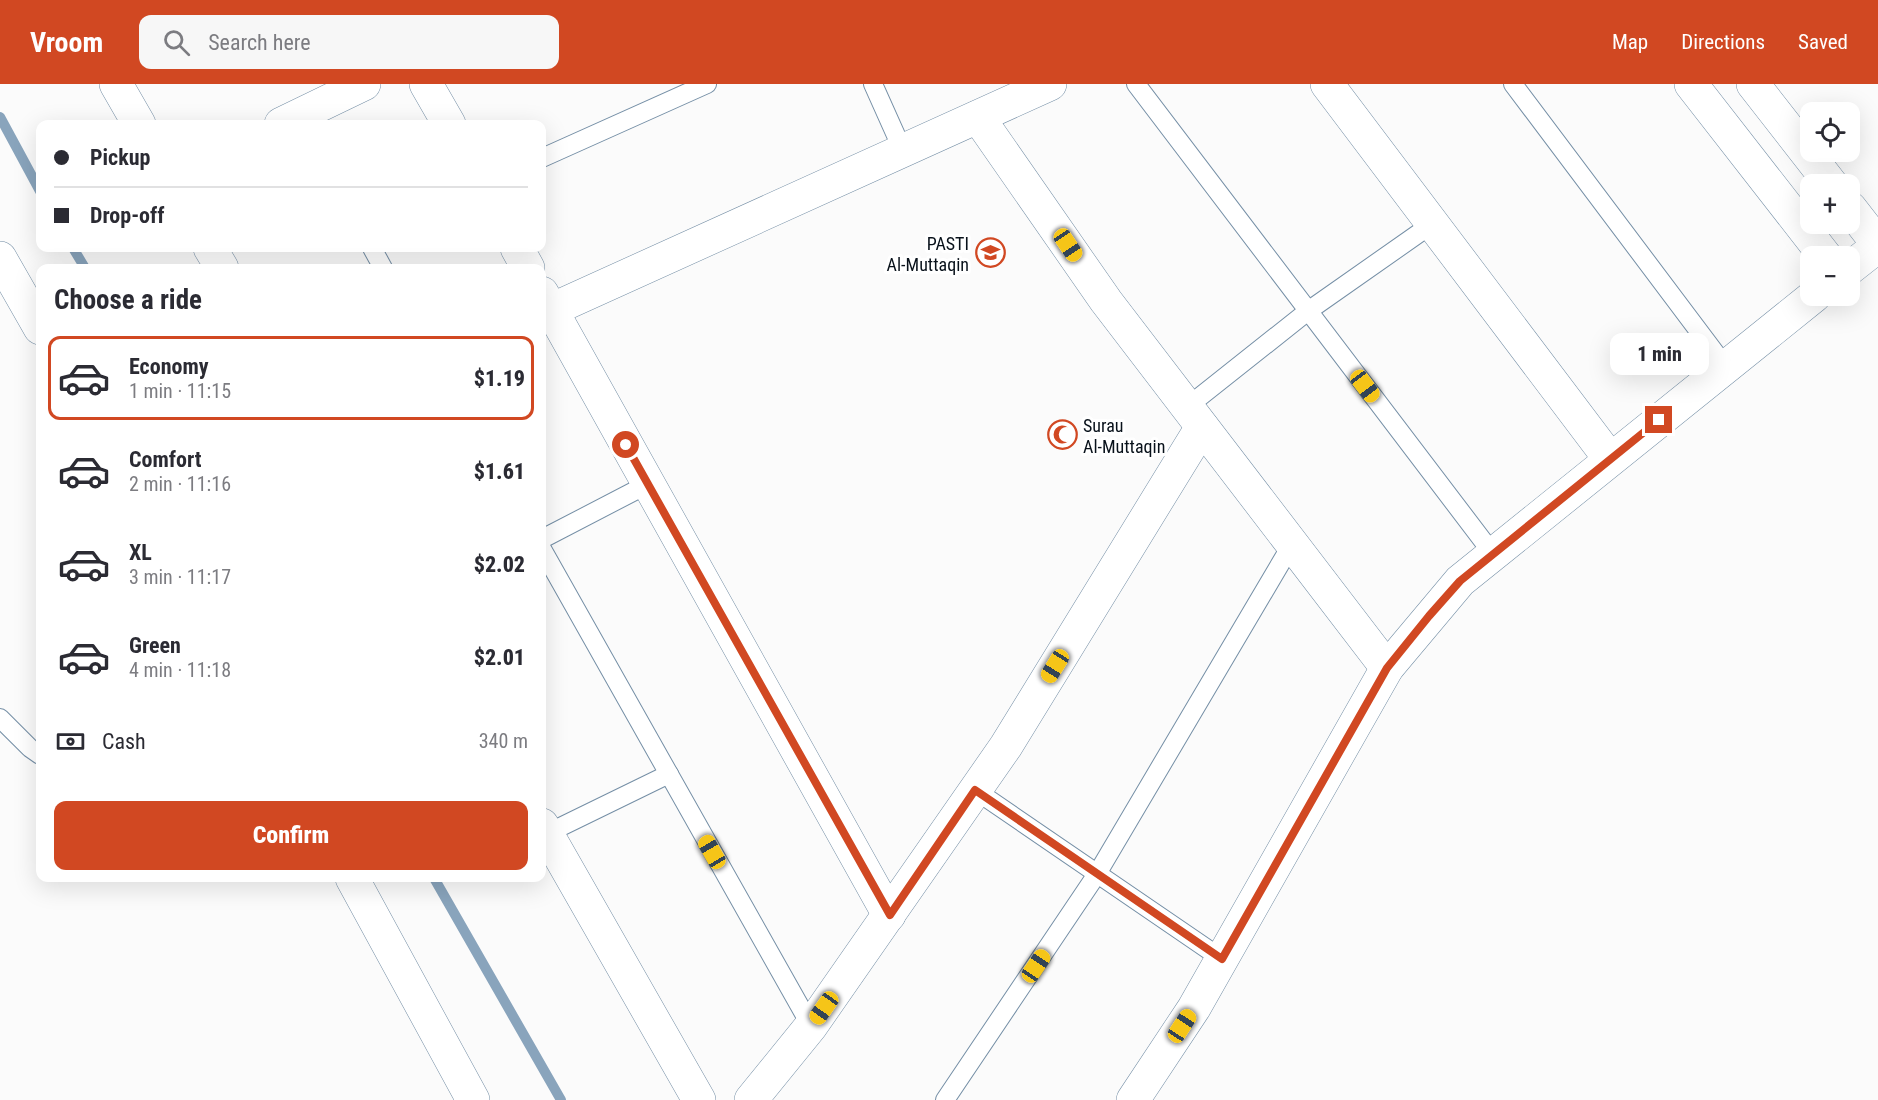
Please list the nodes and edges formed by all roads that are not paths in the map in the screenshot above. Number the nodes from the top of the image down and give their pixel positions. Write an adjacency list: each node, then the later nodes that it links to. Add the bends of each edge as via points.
1 (116, 84): 13 (street)
2 (364, 84): 14 (street)
3 (426, 84): 15 (street)
4 (707, 84): 17 (lane)
5 (873, 84): 16 (lane)
6 (1050, 84): 12 (street)
7 (1136, 84): 27 (lane)
8 (1513, 84): 29 (lane)
9 (1691, 84): 22 (street)
10 (1753, 84): 18 (street)
11 (1338, 88): 20 (street)
12 (978, 117): 16 (street); 30 (street, via 1106,301)
13 (137, 120)
14 (298, 120)
15 (447, 120)
16 (903, 150): 25 (street)
17 (546, 156)
18 (1824, 174)
19 (1860, 221): 21 (street)
20 (1432, 224): 27 (lane); 31 (street)
21 (1878, 245): 24 (street)
22 (1817, 246)
23 (0, 258): 28 (street)
24 (1860, 259)
25 (546, 301): 32 (street)
26 (1801, 306): 29 (street)
27 (1308, 311): 30 (lane); 35 (lane)
28 (36, 321)
29 (1725, 366): 31 (street)
30 (1195, 417): 34 (street); 41 (street, via 1006,746)
31 (1610, 459): 35 (street)
32 (648, 484): 33 (lane); 46 (street)
33 (546, 537)
34 (1292, 544): 37 (street); 44 (lane)
35 (1492, 554): 37 (street, via 1460,581)
36 (546, 556): 40 (lane)
37 (1387, 668): 47 (street)
38 (0, 718): 39 (lane)
39 (36, 752)
40 (669, 774): 42 (lane); 48 (lane)
41 (975, 790): 44 (lane); 46 (street)
42 (546, 829)
43 (546, 833): 50 (street)
44 (1097, 874): 47 (lane); 52 (lane)
45 (354, 882): 49 (street)
46 (890, 915): 48 (street)
47 (1222, 959): 53 (street)
48 (811, 1026): 51 (street)
49 (473, 1100)
50 (699, 1100)
51 (751, 1100)
52 (945, 1100)
53 (1133, 1100)

